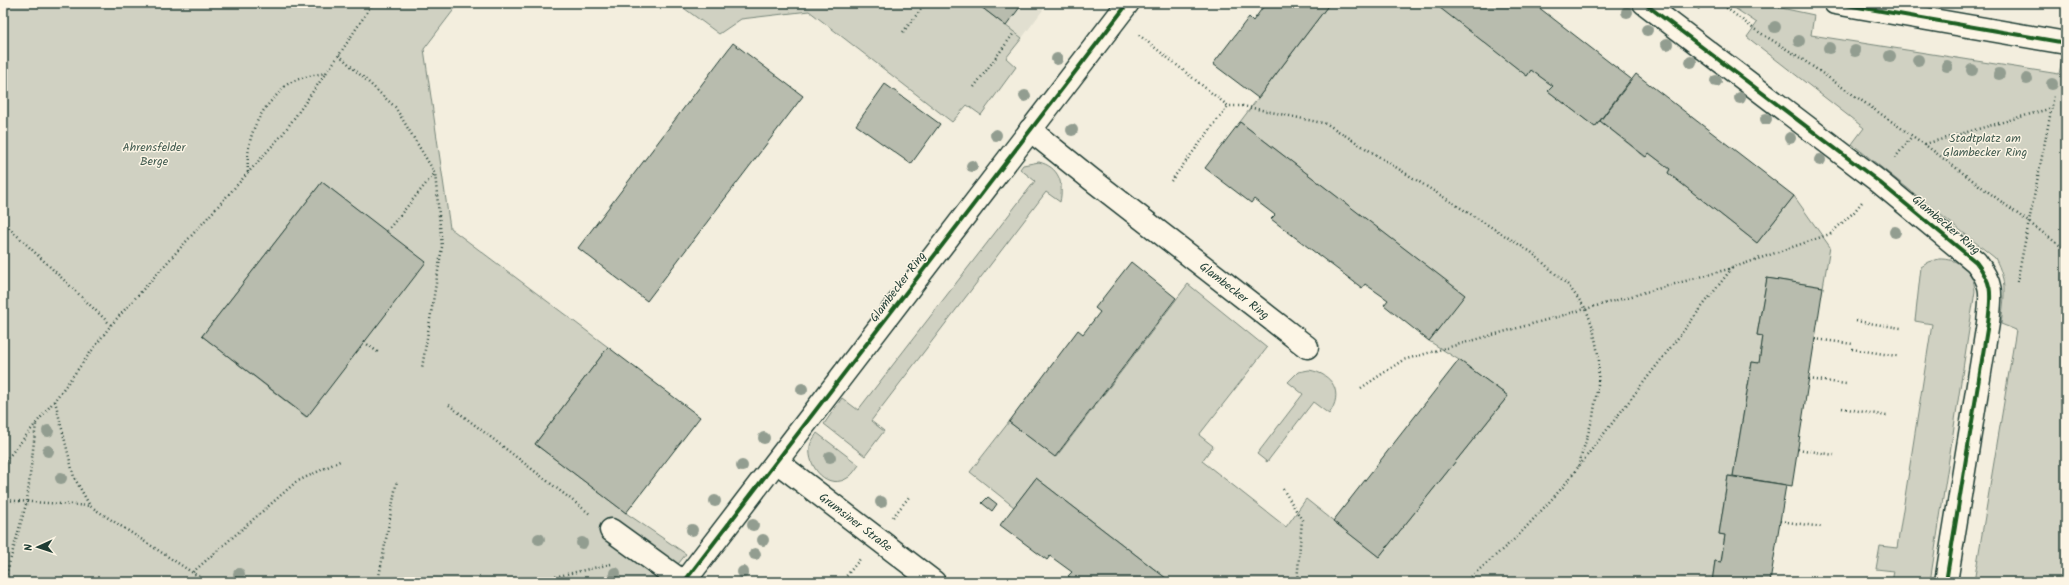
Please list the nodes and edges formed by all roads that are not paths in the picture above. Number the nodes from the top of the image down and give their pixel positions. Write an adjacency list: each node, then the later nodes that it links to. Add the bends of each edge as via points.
1 (1644, 3): 11 (street, Glambecker Ring, via 1878,181 1976,262 1986,274 1991,293)
2 (1835, 3): 4 (street)
3 (1122, 10): 5 (street, Glambecker Ring)
4 (2066, 43)
5 (1030, 130): 6 (street, Glambecker Ring); 7 (street, Glambecker Ring, via 791,428)
6 (1307, 347)
7 (777, 462): 9 (street, Glambecker Ring); 10 (street, Grumsiner Straße)
8 (611, 530): 9 (street)
9 (683, 582)
10 (934, 582)
11 (1946, 582)

